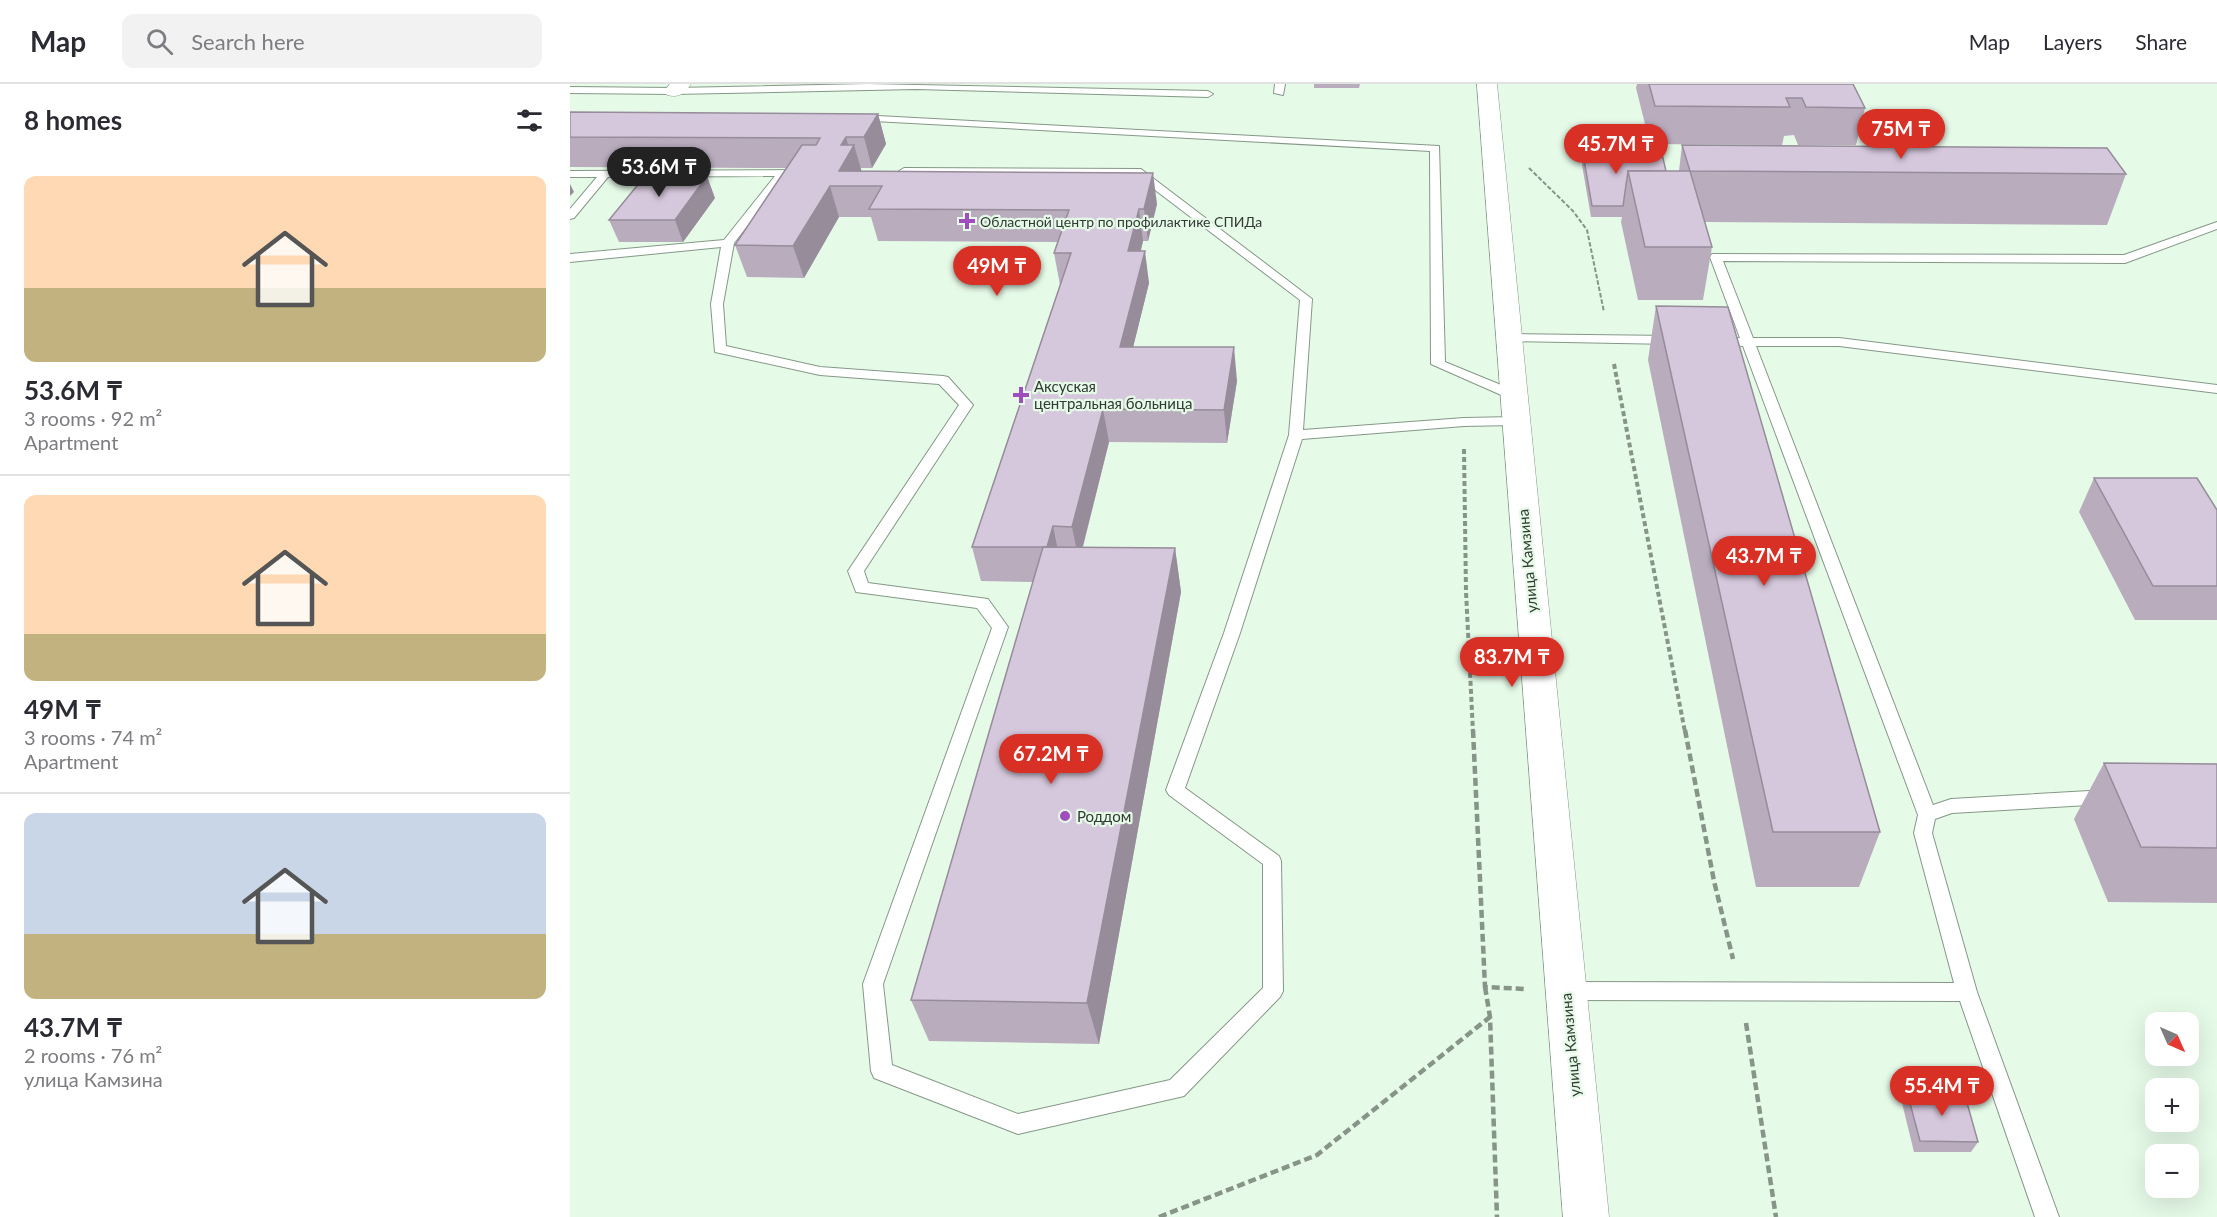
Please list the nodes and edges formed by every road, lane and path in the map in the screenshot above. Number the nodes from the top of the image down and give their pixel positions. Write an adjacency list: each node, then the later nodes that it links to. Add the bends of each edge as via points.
1 (1487, 84): 15 (street, улица Камзина)
2 (677, 87): 3 (lane); 4 (lane, via 916,86)
3 (570, 90)
4 (1208, 94)
5 (841, 118): 21 (lane, via 1436,147 1438,364)
6 (890, 171): 22 (lane, via 1137,171 1306,299)
7 (784, 172): 8 (lane); 10 (lane); 13 (lane)
8 (819, 172)
9 (570, 174): 10 (lane)
10 (605, 174): 11 (lane)
11 (570, 216)
12 (2217, 225): 19 (lane, via 2125,259 1716,257)
13 (728, 243): 14 (lane); 22 (lane, via 717,304 720,349 820,371 943,380 966,405 856,571 862,588 982,603 1000,627 873,984 882,1071 1018,1124 1176,1089 1273,991 1272,861 1175,790 1232,633)
14 (570, 258)
15 (1508, 338): 16 (lane); 21 (street, улица Камзина)
16 (1609, 339): 17 (lane); 27 (path, via 1714,881)
17 (1690, 341)
18 (1725, 342): 19 (lane)
19 (1748, 342): 20 (lane, via 1839,342); 24 (lane)
20 (2217, 389)
21 (1514, 408): 22 (lane, via 1464,422); 26 (street, улица Камзина)
22 (1296, 435)
23 (2129, 796): 24 (lane, via 1951,806)
24 (1927, 815): 28 (lane, via 1923,833)
25 (1485, 987): 29 (path)
26 (1564, 991): 27 (lane); 32 (street, улица Камзина)
27 (1741, 991): 28 (lane); 33 (path)
28 (1968, 992): 34 (lane)
29 (1490, 1017): 30 (path, via 1317,1155); 31 (path)
30 (1159, 1217)
31 (1497, 1217)
32 (1586, 1217)
33 (1776, 1217)
34 (2047, 1217)

